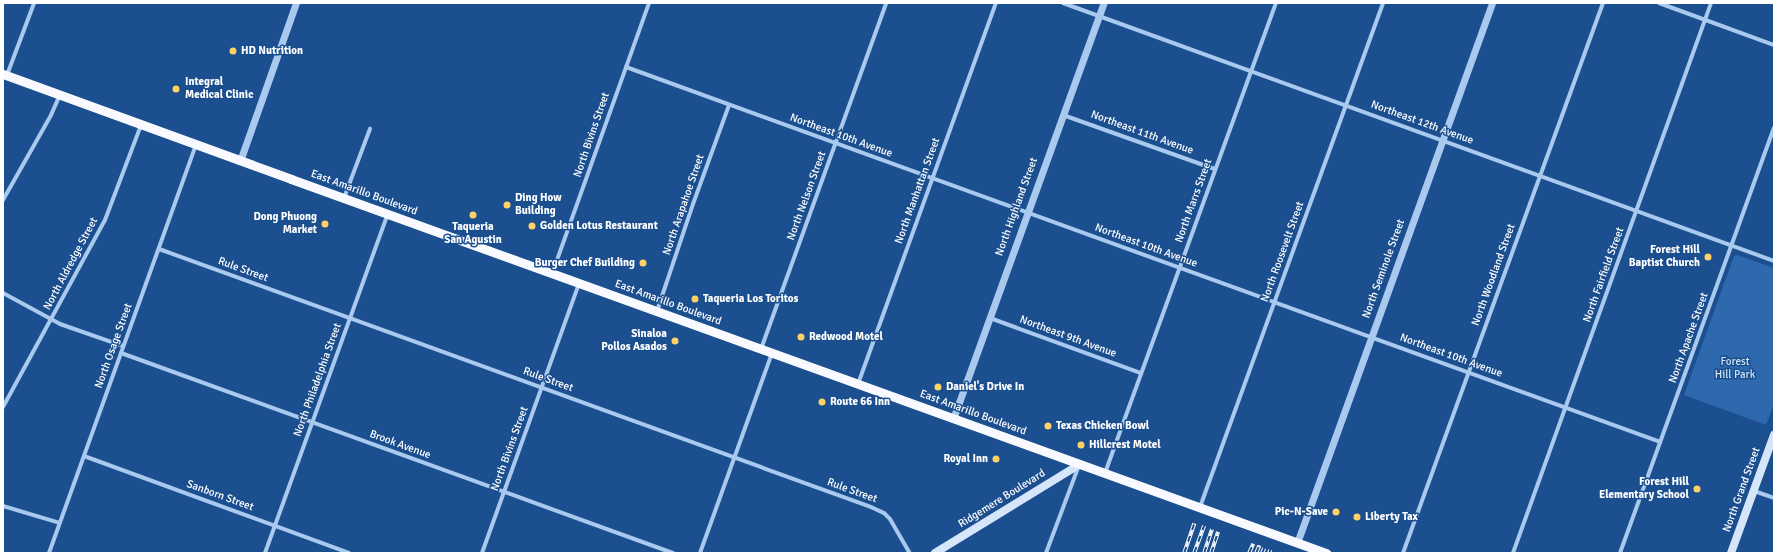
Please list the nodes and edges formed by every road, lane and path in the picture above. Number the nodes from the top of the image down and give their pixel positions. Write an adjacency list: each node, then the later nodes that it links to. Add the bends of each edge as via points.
1 (34, 3): 19 (street)
2 (296, 3): 30 (street)
3 (649, 3): 17 (street, North Bivins Street)
4 (886, 3): 28 (street, North Nelson Street)
5 (996, 3): 33 (street, North Manhattan Street)
6 (1063, 3): 14 (street, Northeast 12th Avenue)
7 (1104, 3): 14 (street, North Highland Street)
8 (1276, 3): 18 (street, North Marrs Street)
9 (1383, 3): 22 (street, North Roosevelt Street)
10 (1492, 3): 27 (street, North Seminole Street)
11 (1602, 3): 32 (street, North Woodland Street)
12 (1659, 3): 15 (street)
13 (1711, 3): 15 (street, North Fairfield Street)
14 (1099, 16): 18 (street, Northeast 12th Avenue); 23 (street, North Highland Street)
15 (1706, 20): 16 (street); 36 (street, North Fairfield Street)
16 (1774, 44)
17 (626, 67): 21 (street, Northeast 10th Avenue); 43 (street, North Bivins Street)
18 (1251, 71): 22 (street, Northeast 12th Avenue); 31 (street, North Marrs Street)
19 (4, 74): 20 (highway, East Amarillo Boulevard)
20 (60, 94): 24 (highway, East Amarillo Boulevard); 35 (street, via 51,115)
21 (729, 105): 28 (street, Northeast 10th Avenue); 47 (street, North Arapahoe Street)
22 (1346, 106): 27 (street, Northeast 12th Avenue); 46 (street, North Roosevelt Street)
23 (1063, 114): 31 (street, Northeast 11th Avenue); 37 (street, North Highland Street)
24 (141, 125): 29 (highway, East Amarillo Boulevard); 50 (street, North Aldredge Street, via 105,220)
25 (1774, 128): 39 (street, North Apache Street)
26 (370, 129): 34 (street)
27 (1442, 140): 32 (street, Northeast 12th Avenue); 51 (street, North Seminole Street)
28 (835, 143): 33 (street, Northeast 10th Avenue); 53 (street, North Nelson Street)
29 (196, 145): 30 (highway, East Amarillo Boulevard); 40 (street, North Osage Street)
30 (240, 161): 34 (highway, East Amarillo Boulevard)
31 (1215, 169): 42 (street, North Marrs Street)
32 (1540, 175): 36 (street, Northeast 12th Avenue); 56 (street, North Woodland Street)
33 (932, 178): 37 (street, Northeast 10th Avenue); 58 (street, North Manhattan Street)
34 (344, 199): 38 (highway, East Amarillo Boulevard)
35 (3, 200)
36 (1637, 210): 39 (street, Northeast 12th Avenue); 61 (street, North Fairfield Street)
37 (1027, 212): 42 (street, Northeast 10th Avenue); 49 (street, North Highland Street)
38 (388, 214): 43 (highway, East Amarillo Boulevard); 48 (street, North Philadelphia Street)
39 (1732, 245): 41 (street, Northeast 12th Avenue); 65 (street, North Apache Street)
40 (159, 249): 48 (street, Rule Street); 52 (street, North Osage Street)
41 (1774, 261)
42 (1179, 267): 46 (street, Northeast 10th Avenue); 57 (street, North Marrs Street)
43 (552, 274): 44 (highway, East Amarillo Boulevard)
44 (579, 284): 47 (highway, East Amarillo Boulevard); 59 (street, North Bivins Street)
45 (3, 293): 50 (street)
46 (1274, 302): 51 (street, Northeast 10th Avenue); 74 (street, North Roosevelt Street)
47 (657, 311): 53 (highway, East Amarillo Boulevard)
48 (350, 318): 59 (street, Rule Street); 63 (street, North Philadelphia Street)
49 (990, 318): 57 (street, Northeast 9th Avenue); 62 (street, North Highland Street)
50 (51, 320): 52 (street); 60 (street, North Aldredge Street)
51 (1371, 337): 56 (street, Northeast 10th Avenue); 77 (street, North Seminole Street)
52 (124, 346): 54 (street, North Osage Street)
53 (761, 349): 55 (highway, East Amarillo Boulevard)
54 (121, 353): 63 (street, Brook Avenue); 66 (street, North Osage Street)
55 (772, 353): 58 (highway, East Amarillo Boulevard); 67 (street)
56 (1469, 372): 61 (street, Northeast 10th Avenue); 88 (street, North Woodland Street)
57 (1140, 373): 69 (street, North Marrs Street)
58 (858, 385): 62 (highway, East Amarillo Boulevard)
59 (542, 387): 67 (street, Rule Street); 71 (street, North Bivins Street)
60 (3, 407)
61 (1565, 408): 65 (street, Northeast 10th Avenue); 89 (street, North Fairfield Street)
62 (953, 419): 68 (highway, East Amarillo Boulevard)
63 (312, 422): 71 (street, Brook Avenue); 76 (street, North Philadelphia Street)
64 (1774, 435): 70 (main road, North Grand Street)
65 (1660, 442): 90 (street, North Apache Street)
66 (84, 456): 75 (street, North Osage Street); 76 (street, Sanborn Street)
67 (734, 457): 83 (street); 84 (street, Rule Street, via 879,510 890,519)
68 (1080, 464): 69 (highway, East Amarillo Boulevard); 85 (main road, Ridgemere Boulevard); 86 (street)
69 (1105, 473): 74 (highway, East Amarillo Boulevard)
70 (1754, 491): 72 (street); 91 (main road, North Grand Street)
71 (504, 492): 81 (street, North Bivins Street); 82 (street, Brook Avenue)
72 (1774, 498)
73 (3, 506): 75 (street)
74 (1200, 508): 77 (highway, East Amarillo Boulevard)
75 (60, 523): 78 (street, North Osage Street)
76 (274, 526): 79 (street, North Philadelphia Street); 80 (street, Sanborn Street)
77 (1297, 543): 87 (highway, East Amarillo Boulevard)
78 (49, 553)
79 (264, 553)
80 (349, 553)
81 (482, 553)
82 (673, 553)
83 (700, 553)
84 (910, 553)
85 (935, 553)
86 (1046, 553)
87 (1326, 553)
88 (1403, 553)
89 (1513, 553)
90 (1620, 553)
91 (1731, 553)

